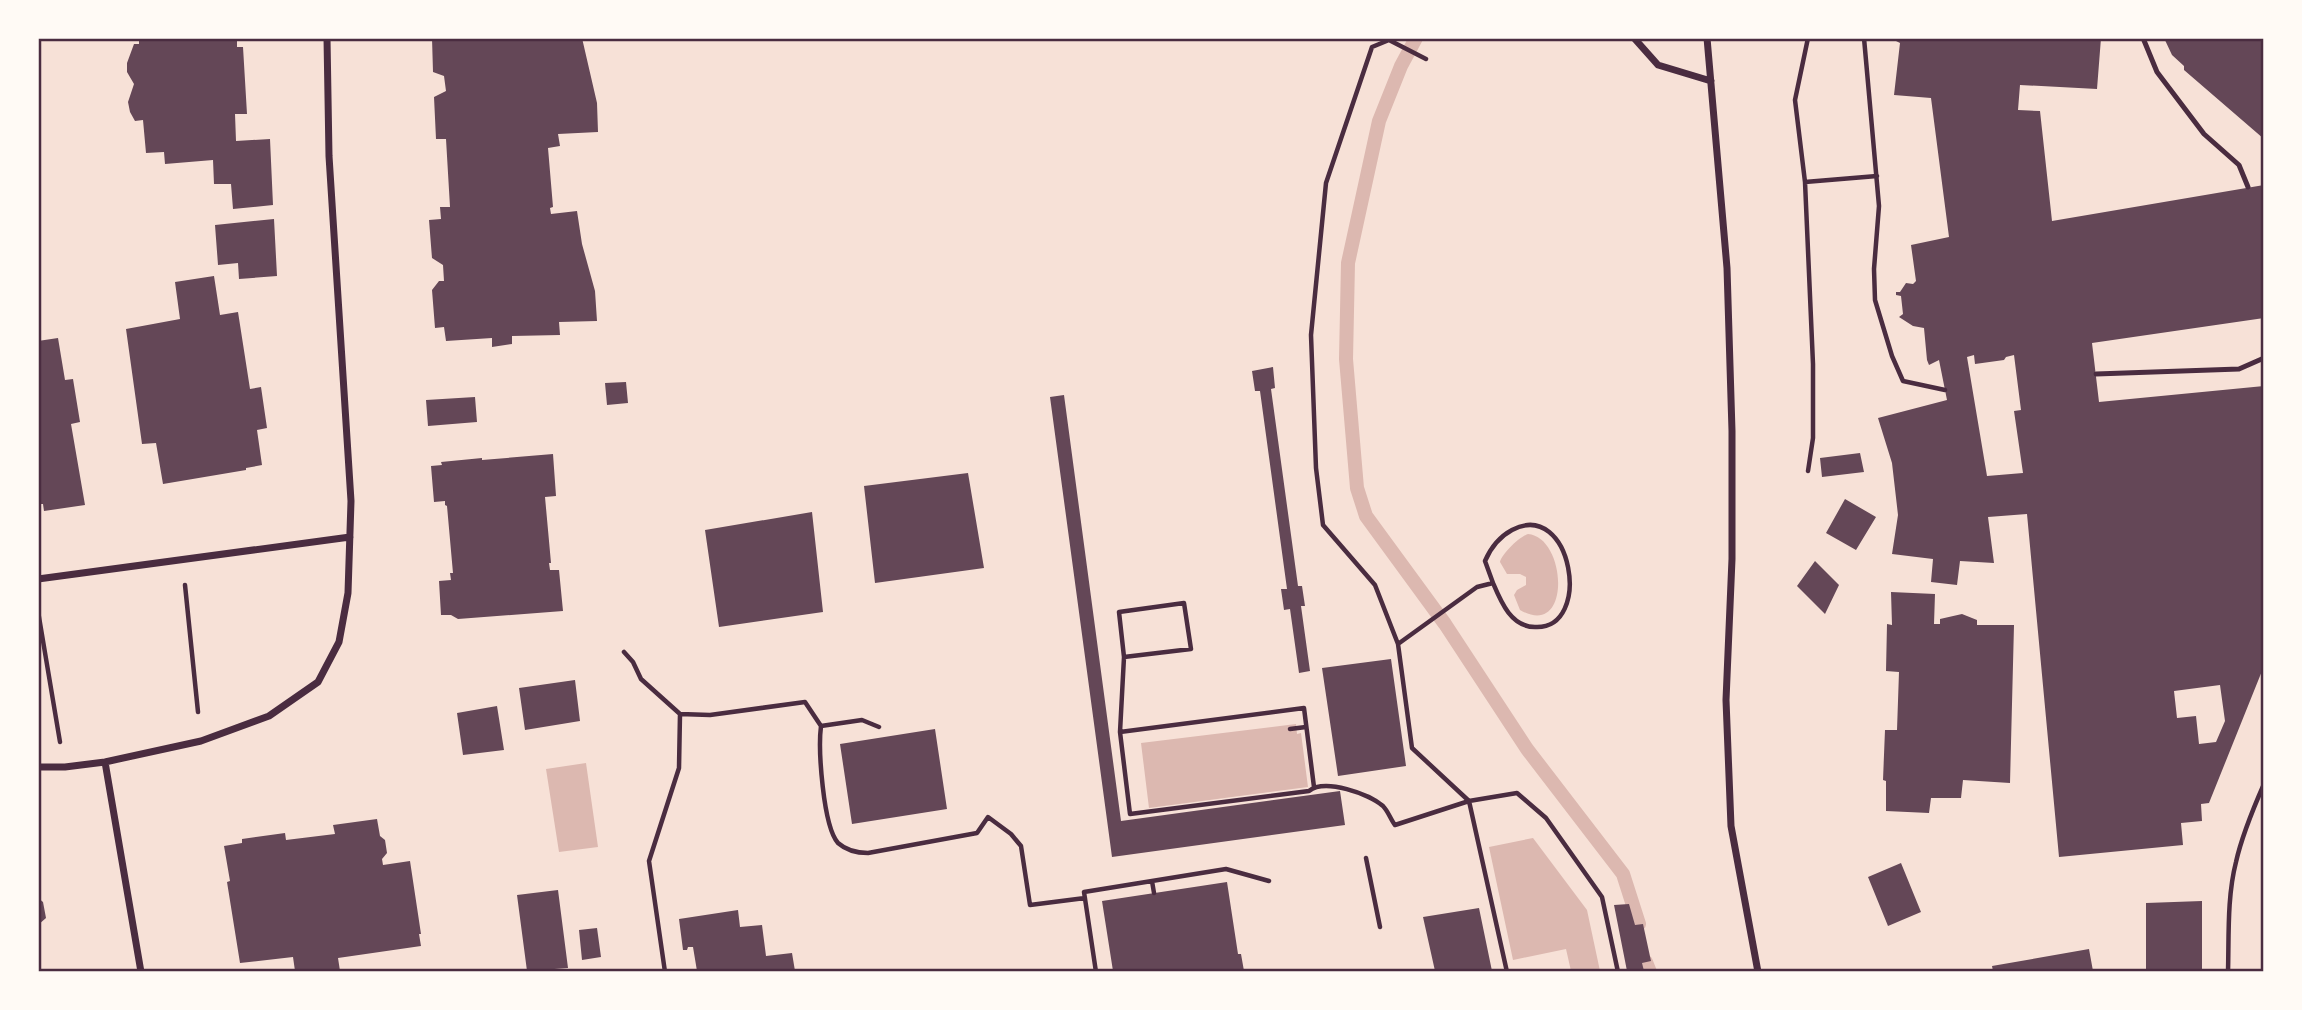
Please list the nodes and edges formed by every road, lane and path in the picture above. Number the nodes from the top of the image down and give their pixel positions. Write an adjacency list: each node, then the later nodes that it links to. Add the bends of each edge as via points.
1 (327, 38): 17 (street)
2 (1634, 38): 9 (street, via 1658,65)
3 (1707, 38): 9 (street)
4 (1808, 38): 11 (path, via 1795,100)
5 (1864, 38): 10 (path)
6 (2143, 38): 12 (lane, via 2157,72 2204,134 2239,165)
7 (1389, 40): 8 (path); 22 (path, via 1372,47 1326,183 1311,335 1316,468 1324,526 1375,586)
8 (1426, 59)
9 (1711, 81): 49 (street, via 1727,268 1732,559 1726,700 1731,826)
10 (1877, 176): 11 (path); 15 (path, via 1875,300 1892,356 1903,381)
11 (1805, 182): 16 (path, via 1813,364)
12 (2248, 187)
13 (2263, 358): 14 (lane, via 2239,369)
14 (2096, 374)
15 (1945, 390)
16 (1808, 471)
17 (350, 537): 18 (street); 31 (street, via 348,593 339,642 318,682 269,716)
18 (182, 559): 19 (street); 31 (path)
19 (38, 579)
20 (1493, 583): 20 (path, via 1485,561 1491,547 1525,523 1540,525 1552,534 1570,570 1564,613 1552,624 1535,628 1518,622 1504,607); 22 (path, via 1477,587)
21 (38, 611): 34 (path)
22 (1398, 644): 37 (path, via 1412,748)
23 (624, 652): 25 (path, via 642,679)
24 (1124, 657): 24 (path, via 1191,649 1184,603 1119,612); 30 (path)
25 (680, 714): 26 (path, via 710,715 805,702); 45 (path, via 679,768 649,861)
26 (821, 726): 27 (path, via 862,720); 42 (path, via 828,818 839,844 868,853 977,832 988,817 1021,846 1030,905)
27 (879, 727)
28 (1306, 727): 29 (path); 30 (path, via 1304,708); 36 (path)
29 (1290, 729)
30 (1121, 732): 36 (path, via 1130,814)
31 (201, 741): 32 (street)
32 (105, 762): 34 (street); 44 (street)
33 (38, 767): 34 (street)
34 (65, 767)
35 (2263, 784): 50 (path, via 2235,863)
36 (1314, 787): 37 (path, via 1336,786 1362,795 1383,806 1395,825)
37 (1469, 802): 47 (path); 48 (path, via 1517,793 1546,818 1602,897)
38 (1366, 858): 43 (path)
39 (1152, 881): 40 (path, via 1226,869); 41 (path); 42 (path, via 1084,892)
40 (1269, 881)
41 (1154, 893)
42 (1085, 898): 46 (path)
43 (1380, 927)
44 (141, 971)
45 (666, 971)
46 (1096, 971)
47 (1507, 971)
48 (1618, 971)
49 (1758, 971)
50 (2228, 971)

